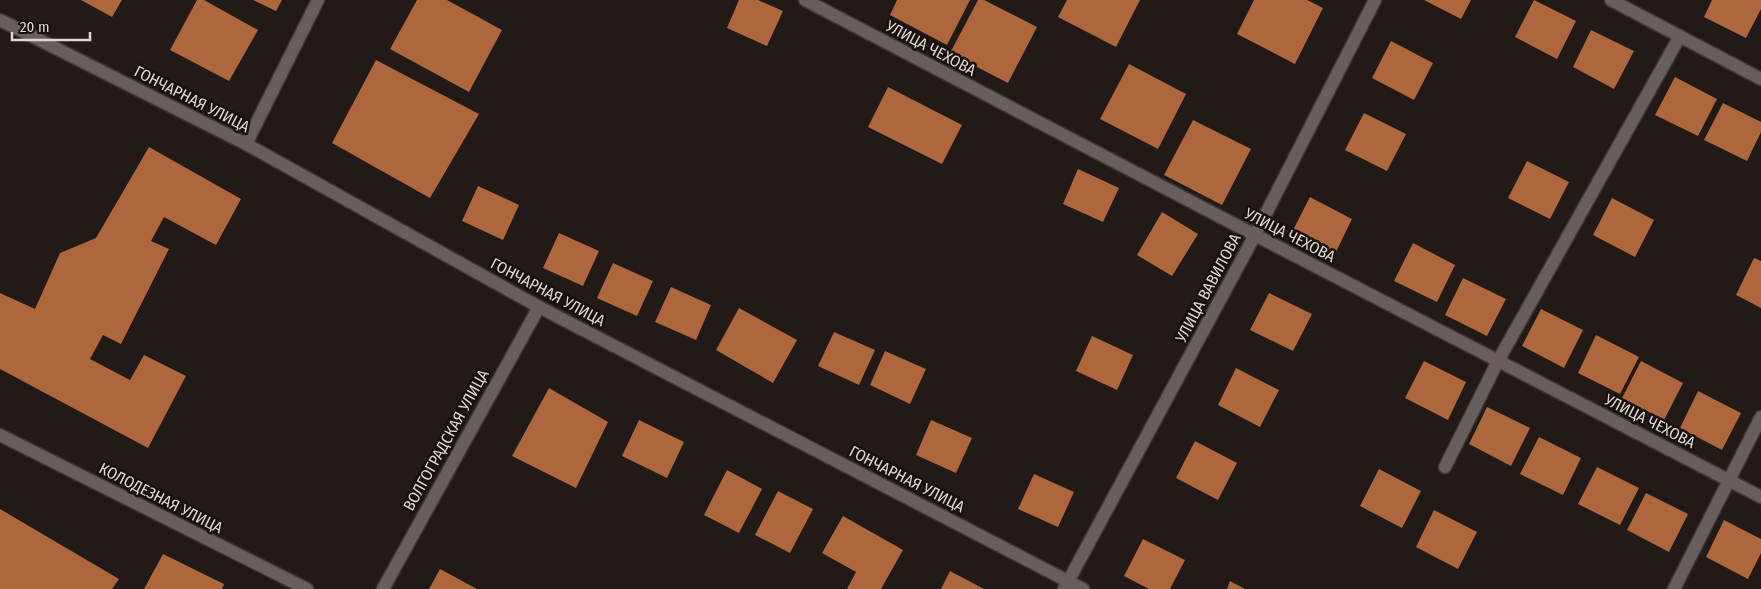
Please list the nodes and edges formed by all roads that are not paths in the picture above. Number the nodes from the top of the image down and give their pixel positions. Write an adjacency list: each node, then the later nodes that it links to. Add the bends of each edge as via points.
1 (318, 0): 8 (street)
2 (805, 0): 9 (street, УЛИЦА ЧЕХОВА)
3 (1375, 0): 9 (street, УЛИЦА ВАВИЛОВА)
4 (1611, 0): 6 (street)
5 (0, 20): 8 (street, ГОНЧАРНАЯ УЛИЦА)
6 (1680, 36): 7 (street); 11 (street)
7 (1761, 79)
8 (246, 144): 10 (street, ГОНЧАРНАЯ УЛИЦА)
9 (1255, 235): 11 (street, УЛИЦА ЧЕХОВА); 17 (street, УЛИЦА ВАВИЛОВА)
10 (539, 307): 17 (street, ГОНЧАРНАЯ УЛИЦА); 19 (street, ВОЛГОГРАДСКАЯ УЛИЦА)
11 (1498, 361): 14 (street); 15 (street, УЛИЦА ЧЕХОВА)
12 (1761, 416): 15 (street)
13 (0, 435): 18 (street, КОЛОДЕЗНАЯ УЛИЦА)
14 (1445, 467)
15 (1728, 480): 16 (street, УЛИЦА ЧЕХОВА); 21 (street)
16 (1761, 497)
17 (1066, 585): 20 (street, ГОНЧАРНАЯ УЛИЦА)
18 (307, 589)
19 (383, 589)
20 (1083, 589)
21 (1674, 589)

